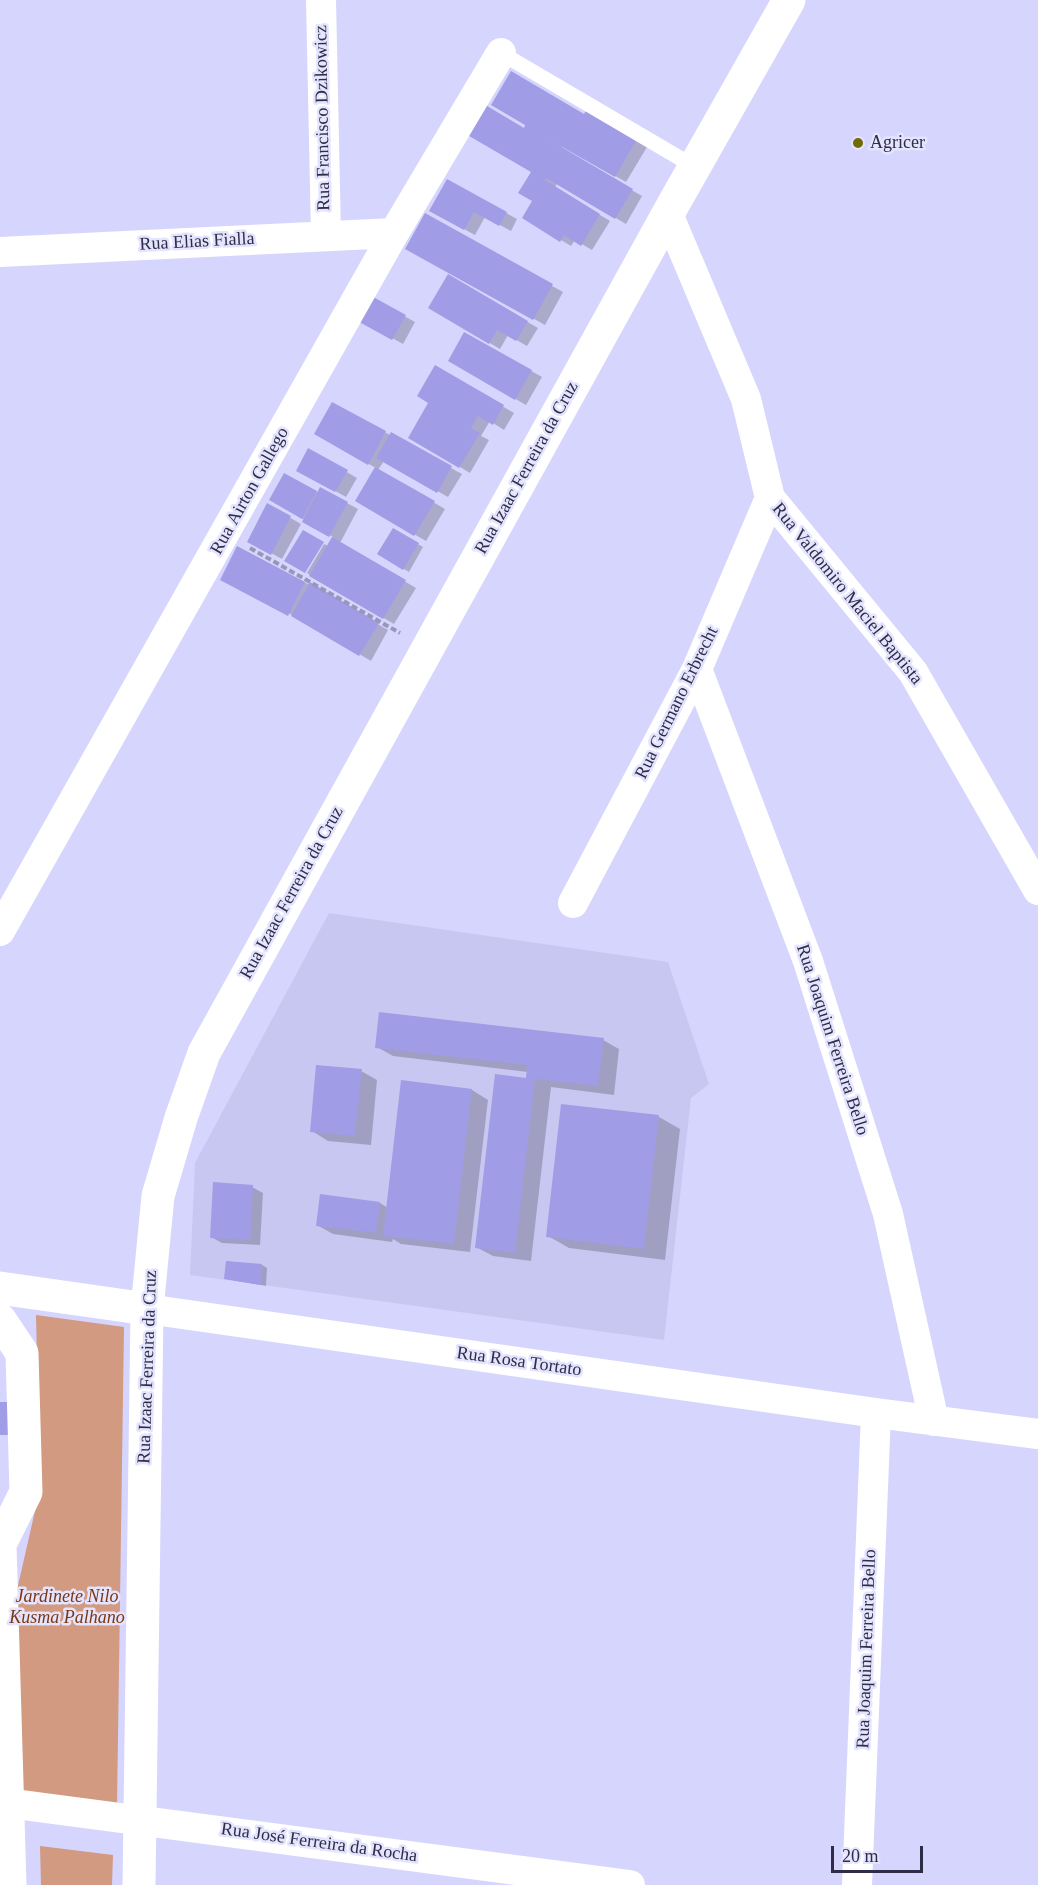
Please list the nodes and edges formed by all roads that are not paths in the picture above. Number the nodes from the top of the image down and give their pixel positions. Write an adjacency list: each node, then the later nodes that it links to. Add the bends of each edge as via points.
1 (321, 0): 7 (street, Rua Francisco Dzikowicz)
2 (789, 0): 4 (main road, Rua Izaac Ferreira da Cruz)
3 (501, 53): 4 (lane); 6 (street, Rua Airton Gallego)
4 (695, 167): 5 (main road, Rua Izaac Ferreira da Cruz)
5 (668, 214): 9 (street, Rua Valdomiro Maciel Baptista, via 746,399); 15 (main road, Rua Izaac Ferreira da Cruz, via 204,1053 158,1196)
6 (394, 233): 7 (street, Rua Elias Fialla); 13 (street, Rua Airton Gallego)
7 (326, 235): 8 (street, Rua Elias Fialla)
8 (0, 252)
9 (770, 498): 10 (street, Rua Germano Erbrecht); 11 (street, Rua Valdomiro Maciel Baptista, via 913,672)
10 (697, 669): 12 (street, Rua Germano Erbrecht); 18 (street, Rua Joaquim Ferreira Bello, via 808,961 882,1192)
11 (1038, 890)
12 (573, 903)
13 (0, 931)
14 (0, 1288): 15 (main road, Rua Rosa Tortato)
15 (147, 1309): 17 (street, Rua Rosa Tortato); 22 (main road, Rua Izaac Ferreira da Cruz)
16 (0, 1320): 20 (main road, via 22,1353 26,1492)
17 (876, 1413): 18 (street, Rua Rosa Tortato); 26 (street, Rua Joaquim Ferreira Bello)
18 (934, 1421): 19 (street, Rua Rosa Tortato)
19 (1038, 1434)
20 (0, 1545): 21 (main road)
21 (7, 1803): 22 (street, Rua José Ferreira da Rocha); 23 (main road)
22 (140, 1820): 24 (main road, Rua Izaac Ferreira da Cruz); 25 (street, Rua José Ferreira da Rocha)
23 (10, 1885)
24 (139, 1885)
25 (630, 1885)
26 (857, 1885)

